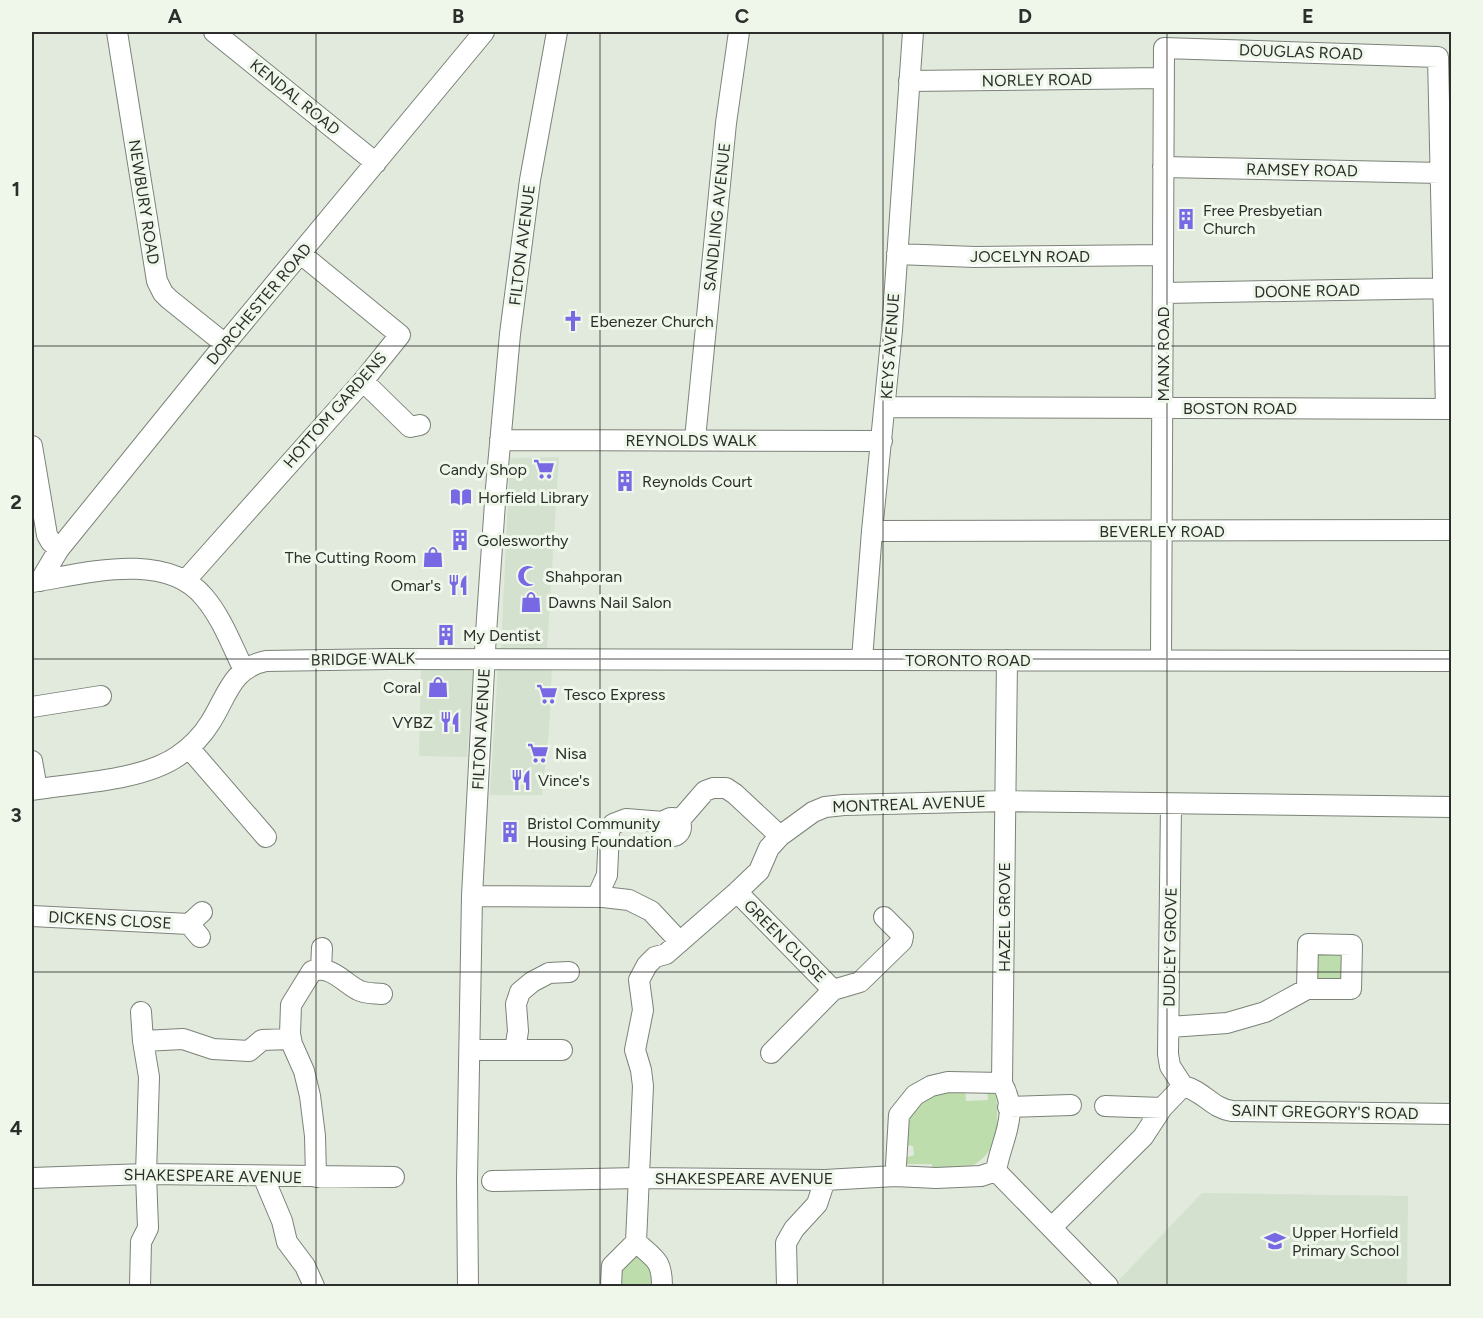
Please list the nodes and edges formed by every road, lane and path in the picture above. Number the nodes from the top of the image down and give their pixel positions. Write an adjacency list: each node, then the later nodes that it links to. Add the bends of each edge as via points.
1 (117, 32): 19 (street, NEWBURY ROAD, via 157,281 163,293)
2 (214, 32): 11 (street, KENDAL ROAD)
3 (484, 32): 11 (street, DORCHESTER ROAD)
4 (557, 32): 25 (street, FILTON AVENUE, via 530,180)
5 (740, 32): 26 (street, SANDLING AVENUE, via 726,123)
6 (913, 32): 9 (street, KEYS AVENUE)
7 (1164, 48): 8 (street, MANX ROAD); 10 (street, DOUGLAS ROAD, via 1438,57)
8 (1164, 78): 9 (street, NORLEY ROAD); 12 (street, MANX ROAD)
9 (909, 81): 15 (street, KEYS AVENUE)
10 (1446, 152): 13 (street)
11 (376, 163): 14 (street, DORCHESTER ROAD)
12 (1163, 167): 13 (street, RAMSEY ROAD); 16 (street, MANX ROAD)
13 (1441, 173): 17 (street)
14 (301, 254): 19 (street, DORCHESTER ROAD); 20 (street, HOTTOM GARDENS, via 400,335)
15 (897, 254): 16 (street, JOCELYN ROAD); 21 (street, KEYS AVENUE)
16 (1163, 255): 18 (street, MANX ROAD)
17 (1447, 289): 18 (street, DOONE ROAD); 23 (street)
18 (1163, 293): 22 (street, MANX ROAD)
19 (225, 344): 32 (street, DORCHESTER ROAD)
20 (363, 381): 24 (street); 33 (street, HOTTOM GARDENS)
21 (885, 407): 22 (street, BOSTON ROAD); 27 (street, KEYS AVENUE)
22 (1162, 408): 23 (street, BOSTON ROAD); 31 (street, MANX ROAD)
23 (1449, 409)
24 (413, 432)
25 (500, 440): 26 (street, REYNOLDS WALK); 35 (street, FILTON AVENUE)
26 (695, 440): 27 (street, REYNOLDS WALK)
27 (882, 441): 30 (street, KEYS AVENUE)
28 (32, 446): 32 (street, via 47,535)
29 (1452, 530): 31 (street, BEVERLEY ROAD)
30 (872, 531): 31 (street, BEVERLEY ROAD); 36 (street, KEYS AVENUE)
31 (1162, 531): 38 (street, MANX ROAD)
32 (59, 549): 34 (street, DORCHESTER ROAD)
33 (185, 581): 34 (street, via 158,571 130,569); 40 (street, via 209,603)
34 (36, 582)
35 (485, 659): 36 (street, TORONTO ROAD); 40 (street, BRIDGE WALK, via 278,661 261,662); 52 (street, FILTON AVENUE)
36 (862, 659): 37 (street, TORONTO ROAD)
37 (1007, 660): 38 (street, TORONTO ROAD); 46 (street, HAZEL GROVE)
38 (1161, 660): 39 (street, TORONTO ROAD)
39 (1452, 661)
40 (244, 670): 43 (street)
41 (101, 696): 42 (street)
42 (32, 707)
43 (189, 748): 45 (street, via 147,771); 50 (street)
44 (32, 761): 45 (street)
45 (34, 790)
46 (1005, 801): 47 (street, MONTREAL AVENUE); 49 (street, MONTREAL AVENUE, via 834,806 813,812); 72 (street, HAZEL GROVE)
47 (1171, 804): 48 (street, MONTREAL AVENUE); 65 (street, DUDLEY GROVE)
48 (1452, 807)
49 (780, 836): 51 (street, MONTREAL AVENUE, via 769,848 759,871); 53 (street, via 735,794 726,788 713,788 672,821 626,819 613,824 609,831 607,875)
50 (266, 837)
51 (737, 892): 57 (street, MONTREAL AVENUE); 62 (street, GREEN CLOSE)
52 (472, 896): 53 (street); 68 (street, FILTON AVENUE)
53 (597, 897): 57 (street, via 629,900 646,907)
54 (32, 916): 56 (street, DICKENS CLOSE)
55 (884, 917): 62 (street, GREEN CLOSE, via 903,936 902,941 860,982)
56 (197, 924)
57 (680, 942): 86 (street, MONTREAL AVENUE, via 666,954 650,960 639,980 644,1005 635,1050 643,1086)
58 (322, 948): 59 (street)
59 (321, 969): 63 (street, via 360,991); 66 (street, via 312,971 292,1002)
60 (569, 972): 69 (street, via 549,973 518,994)
61 (1307, 989): 65 (street, via 1265,1012 1227,1023)
62 (833, 990): 71 (street, GREEN CLOSE)
63 (382, 994)
64 (141, 1012): 67 (street)
65 (1170, 1028): 73 (street, DUDLEY GROVE, via 1169,1061)
66 (290, 1039): 67 (street, via 262,1040 249,1051 213,1049 183,1039); 83 (street, via 310,1096)
67 (143, 1041): 81 (street, via 149,1077)
68 (470, 1050): 69 (street); 93 (street, FILTON AVENUE)
69 (515, 1050): 70 (street)
70 (562, 1050)
71 (771, 1053)
72 (1002, 1083): 76 (street, HAZEL GROVE); 79 (street, via 948,1082 915,1095 899,1115)
73 (1183, 1086): 77 (street); 78 (street, SAINT GREGORY'S ROAD, via 1197,1090 1218,1108 1232,1111)
74 (1071, 1106): 76 (street)
75 (1105, 1106): 77 (street)
76 (1008, 1107): 80 (street, HAZEL GROVE, via 1008,1132)
77 (1162, 1108): 89 (street, via 1143,1137)
78 (1452, 1114)
79 (900, 1155)
80 (996, 1171): 87 (street, SHAKESPEARE AVENUE, via 981,1176); 89 (street)
81 (146, 1174): 82 (street, SHAKESPEARE AVENUE); 85 (street, SHAKESPEARE AVENUE); 91 (street, via 148,1228 141,1242)
82 (263, 1176): 83 (street, SHAKESPEARE AVENUE); 92 (street, via 287,1242 305,1266)
83 (316, 1177): 84 (street, SHAKESPEARE AVENUE)
84 (394, 1177)
85 (32, 1178)
86 (639, 1178): 87 (street, SHAKESPEARE AVENUE); 88 (street, SHAKESPEARE AVENUE); 90 (street, MONTREAL AVENUE)
87 (825, 1180): 96 (street, via 817,1204 786,1243)
88 (492, 1181)
89 (1052, 1227): 97 (street)
90 (636, 1242): 94 (street, via 612,1266); 95 (street, via 658,1262)
91 (140, 1287)
92 (314, 1287)
93 (468, 1287)
94 (611, 1287)
95 (662, 1287)
96 (787, 1287)
97 (1108, 1287)

